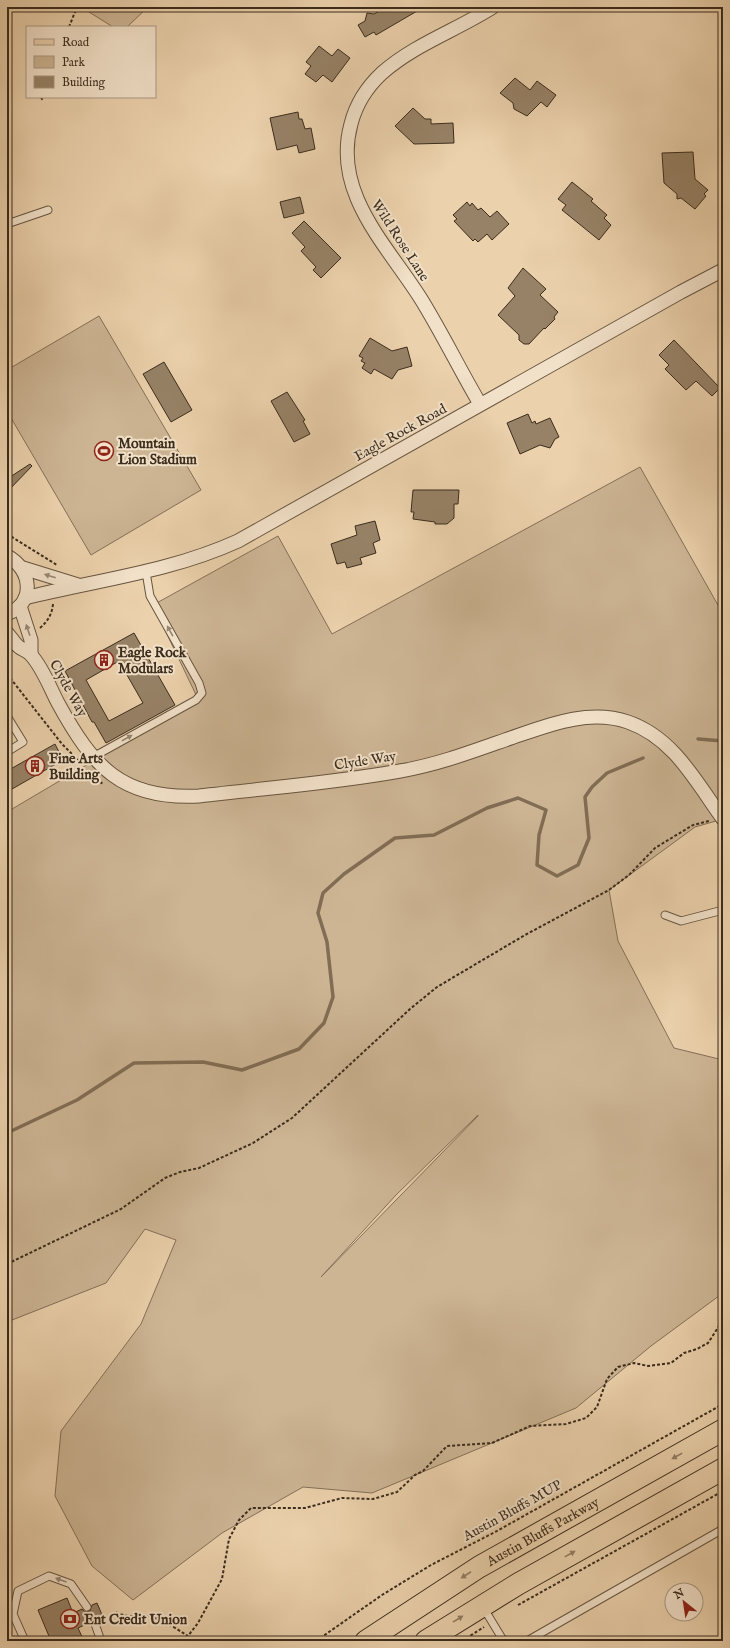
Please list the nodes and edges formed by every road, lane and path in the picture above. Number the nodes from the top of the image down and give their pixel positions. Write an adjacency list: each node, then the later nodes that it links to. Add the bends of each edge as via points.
1 (77, 7): 3 (path)
2 (493, 7): 9 (street, Wild Rose Lane, via 405,55 368,88 358,103 348,136 346,157 350,181 365,218 426,307)
3 (69, 26)
4 (42, 98): 5 (path)
5 (43, 101)
6 (48, 210): 7 (lane)
7 (7, 224)
8 (723, 270): 9 (street, Eagle Rock Road)
9 (480, 404): 14 (street, Eagle Rock Road, via 238,541 188,561)
10 (7, 534): 12 (path)
11 (7, 556): 13 (street, Eagle Rock Road)
12 (60, 567)
13 (22, 568): 15 (street, Eagle Rock Road, one-way to 13); 17 (street, via 28,588)
14 (146, 572): 15 (street, Eagle Rock Road); 25 (lane, one-way to 14, via 196,700 202,693 150,596)
15 (78, 585): 17 (street, Eagle Rock Road)
16 (52, 599): 19 (path, via 51,614)
17 (22, 602): 18 (street, Eagle Rock Road); 21 (street, one-way to 17, via 31,640)
18 (7, 614)
19 (37, 630)
20 (7, 633): 21 (street, via 18,646)
21 (31, 654): 25 (street, Clyde Way, via 71,727)
22 (7, 674): 26 (path, via 62,744)
23 (7, 716): 24 (lane, via 23,742)
24 (7, 752)
25 (93, 756): 28 (street, Clyde Way)
26 (84, 766)
27 (90, 772): 28 (path, via 101,784)
28 (112, 775): 29 (street, Clyde Way, via 126,784 153,794 184,797 356,779 433,763 554,724 584,717 598,717 627,722 664,743 682,761)
29 (723, 819): 32 (path, via 693,825 655,848 629,875 609,890 525,935 437,987 292,1118 253,1143 199,1168 165,1178 121,1209)
30 (723, 910): 31 (lane, via 681,920)
31 (665, 915)
32 (7, 1264)
33 (723, 1320): 43 (path, via 708,1343 684,1353 671,1363 648,1366 634,1363 618,1367 607,1379 596,1407 586,1418 566,1424 530,1426 492,1443 447,1446 423,1471 397,1492 373,1499 342,1498 305,1508 251,1508 239,1520 229,1539 222,1579 188,1636 156,1618 124,1617)
34 (723, 1404): 48 (path, Austin Bluffs MUP, via 431,1565)
35 (723, 1430): 37 (main road, Austin Bluffs Parkway)
36 (723, 1434): 37 (main road)
37 (700, 1442): 49 (main road, Austin Bluffs Parkway, one-way to 49, via 479,1567)
38 (723, 1469): 44 (main road, one-way to 38)
39 (723, 1491): 42 (path)
40 (723, 1529): 53 (lane)
41 (87, 1607): 46 (lane, one-way to 46, via 71,1584 49,1576 18,1591 13,1614)
42 (515, 1607)
43 (116, 1612)
44 (487, 1613): 50 (main road, one-way to 44); 51 (path); 52 (lane, via 503,1640)
45 (94, 1621): 47 (lane)
46 (24, 1641)
47 (101, 1641)
48 (316, 1641)
49 (366, 1641)
50 (426, 1641)
51 (462, 1641)
52 (512, 1641)
53 (527, 1641)

